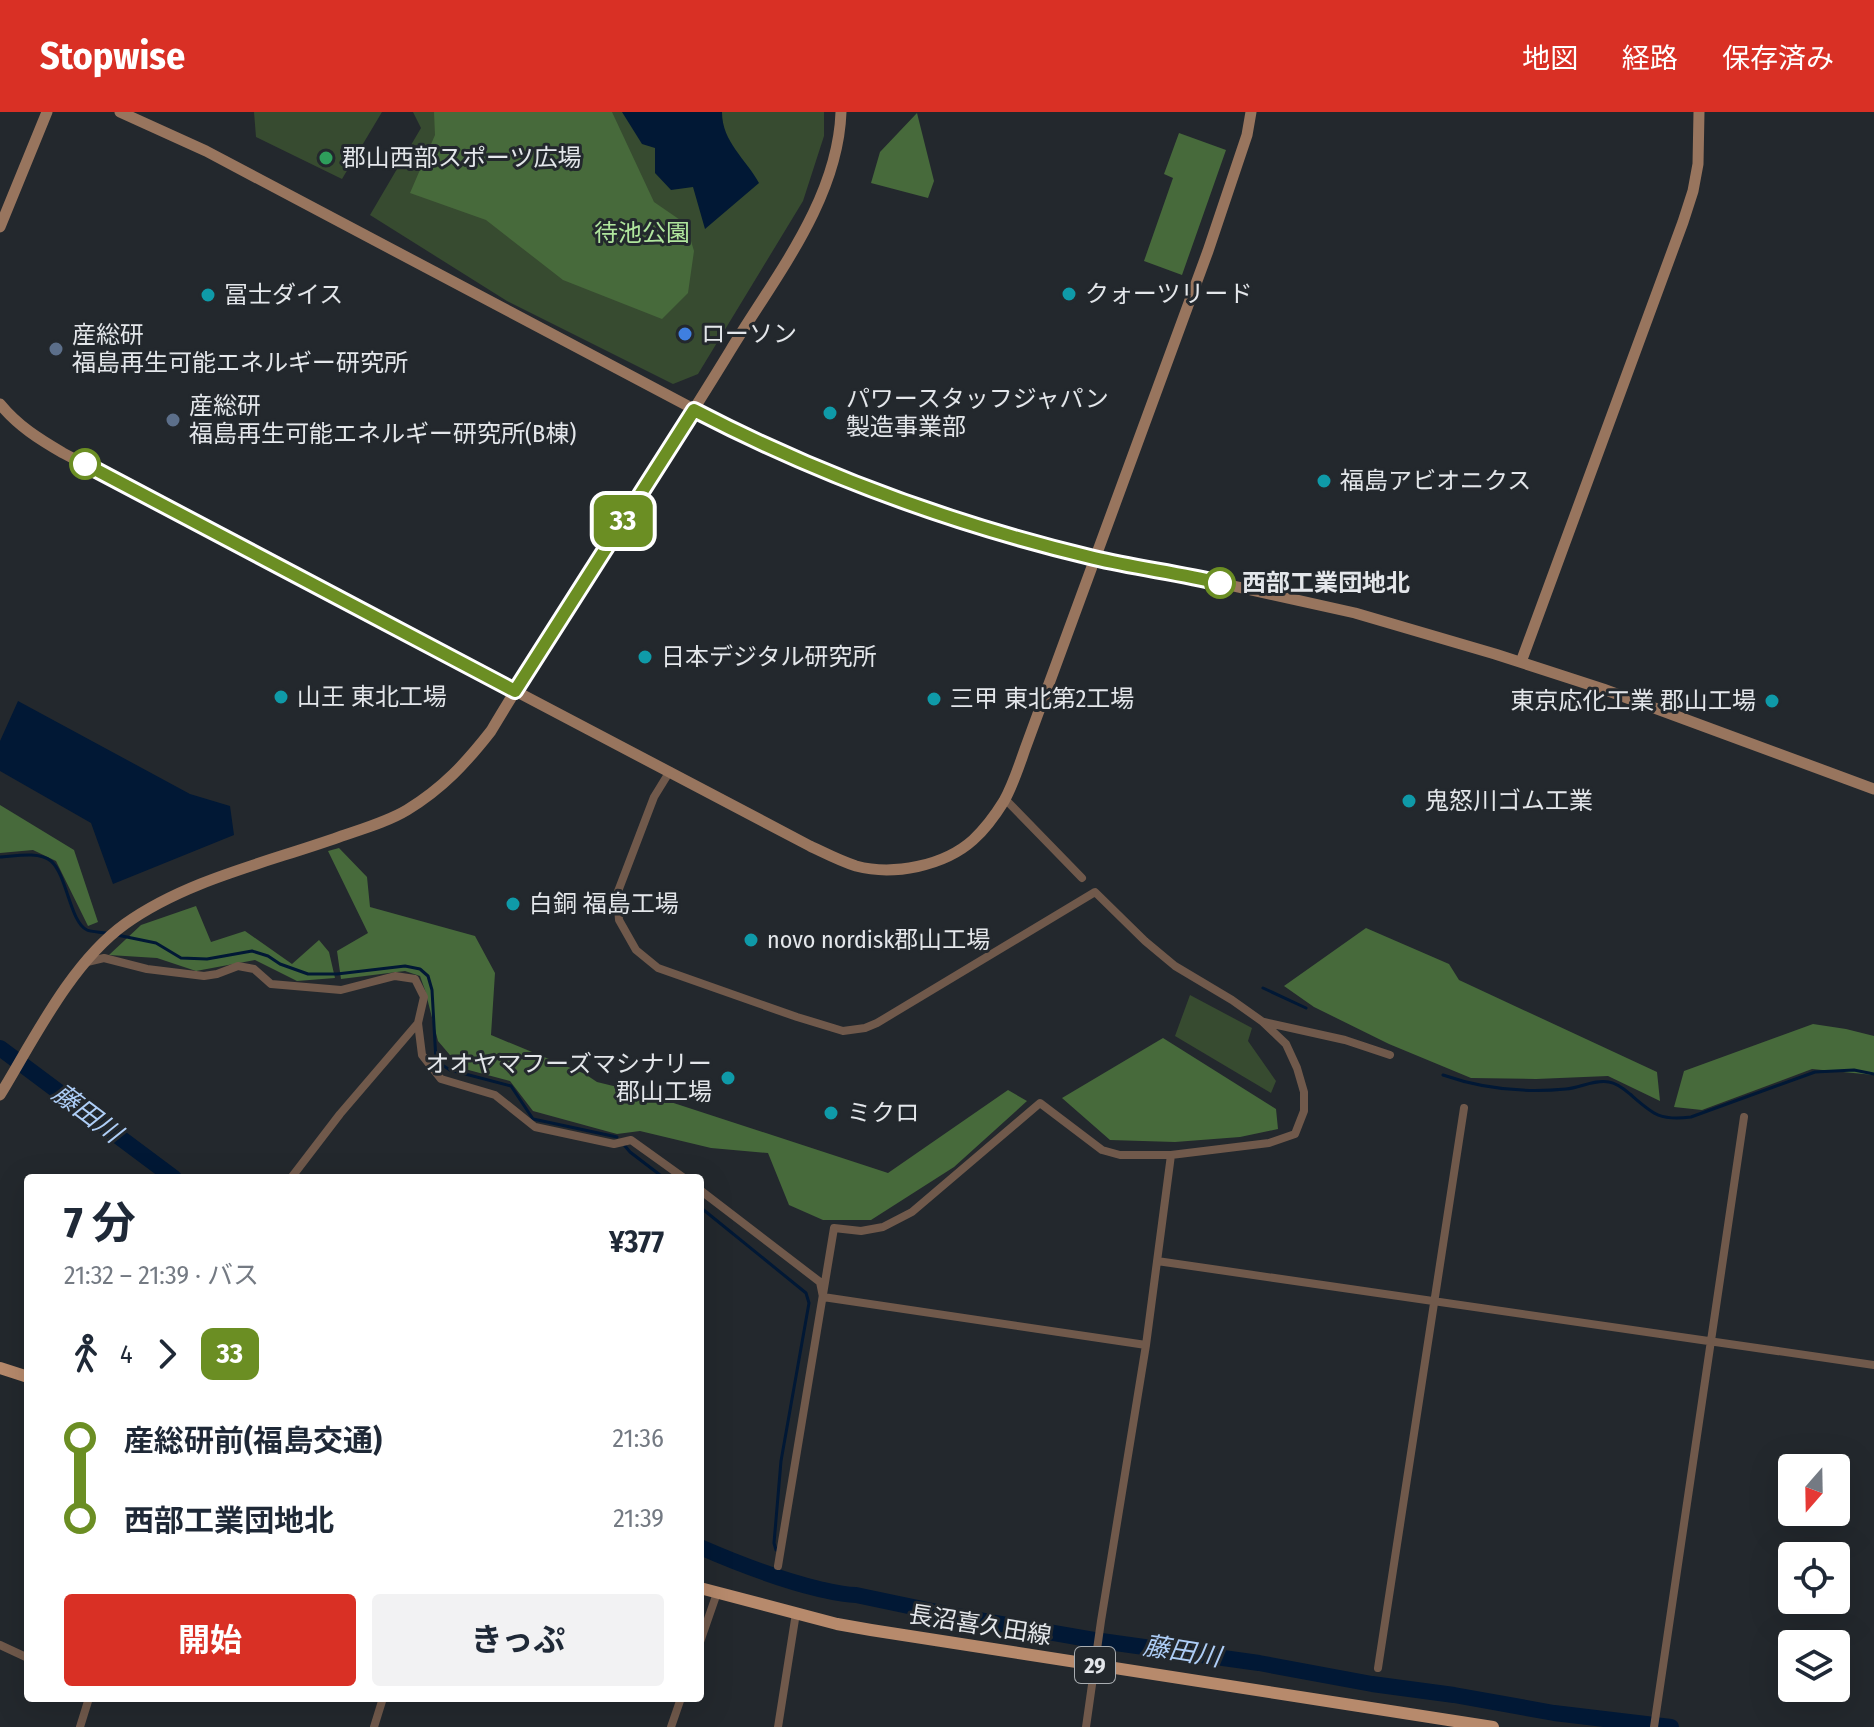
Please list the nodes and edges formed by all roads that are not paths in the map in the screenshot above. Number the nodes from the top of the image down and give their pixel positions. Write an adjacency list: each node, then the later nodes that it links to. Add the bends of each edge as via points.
1 (47, 112): 6 (street)
2 (120, 112): 8 (street, via 206,151)
3 (841, 112): 8 (street, via 819,204)
4 (1251, 112): 9 (street, via 1208,251)
5 (1699, 112): 10 (street, via 1698,164 1686,212)
6 (0, 227)
7 (0, 404): 11 (street, via 37,438)
8 (694, 410): 9 (street, via 836,477); 11 (street)
9 (1095, 558): 10 (street, via 1355,613); 14 (street)
10 (1521, 662): 13 (street)
11 (515, 691): 12 (street); 16 (street, via 468,760 405,811 177,895 117,931)
12 (670, 771): 14 (street, via 833,858 883,869 908,868 952,854 972,841); 17 (street, via 654,797 616,907 636,950 658,968 843,1031 865,1028 1095,892 1175,966)
13 (1874, 789)
14 (1005, 799): 15 (street)
15 (1082, 878)
16 (87, 962): 18 (street, via 104,958 204,976 238,966 254,969 271,984 341,990 395,976 415,979 424,997); 20 (street, via 58,998)
17 (1263, 1022): 19 (street); 23 (street, via 1286,1044 1304,1092 1295,1134 1269,1143)
18 (418, 1023): 24 (street); 25 (street, via 422,1055 441,1079 495,1095 535,1127 614,1144 631,1140)
19 (1390, 1055)
20 (2, 1092)
21 (1464, 1108): 29 (street)
22 (1744, 1117): 30 (street)
23 (1171, 1155): 27 (street); 28 (street, via 1102,1150 1040,1103 912,1212 883,1227 834,1228)
24 (294, 1174)
25 (678, 1174)
26 (704, 1193): 28 (street, via 820,1282)
27 (1157, 1261): 29 (street); 31 (street)
28 (823, 1297): 31 (street); 35 (street)
29 (1433, 1300): 30 (street); 43 (street)
30 (1711, 1342): 32 (street); 54 (street)
31 (1146, 1345): 42 (street)
32 (1874, 1365)
33 (0, 1368): 34 (main road)
34 (24, 1376)
35 (778, 1566)
36 (704, 1589): 37 (main road, 長沼喜久田線 / 29)
37 (717, 1593): 38 (main road, 長沼喜久田線 / 29); 39 (street)
38 (796, 1613): 42 (main road, 長沼喜久田線 / 29, via 871,1630); 51 (street)
39 (704, 1630)
40 (0, 1645): 41 (street)
41 (24, 1656)
42 (1096, 1662): 47 (main road, 長沼喜久田線 / 29); 52 (street)
43 (1378, 1668)
44 (88, 1702): 48 (street)
45 (382, 1702): 49 (street)
46 (680, 1702): 50 (street)
47 (1409, 1720): 53 (main road, 長沼喜久田線 / 29)
48 (80, 1727)
49 (374, 1727)
50 (671, 1727)
51 (778, 1727)
52 (1086, 1727)
53 (1493, 1727)
54 (1654, 1727)

